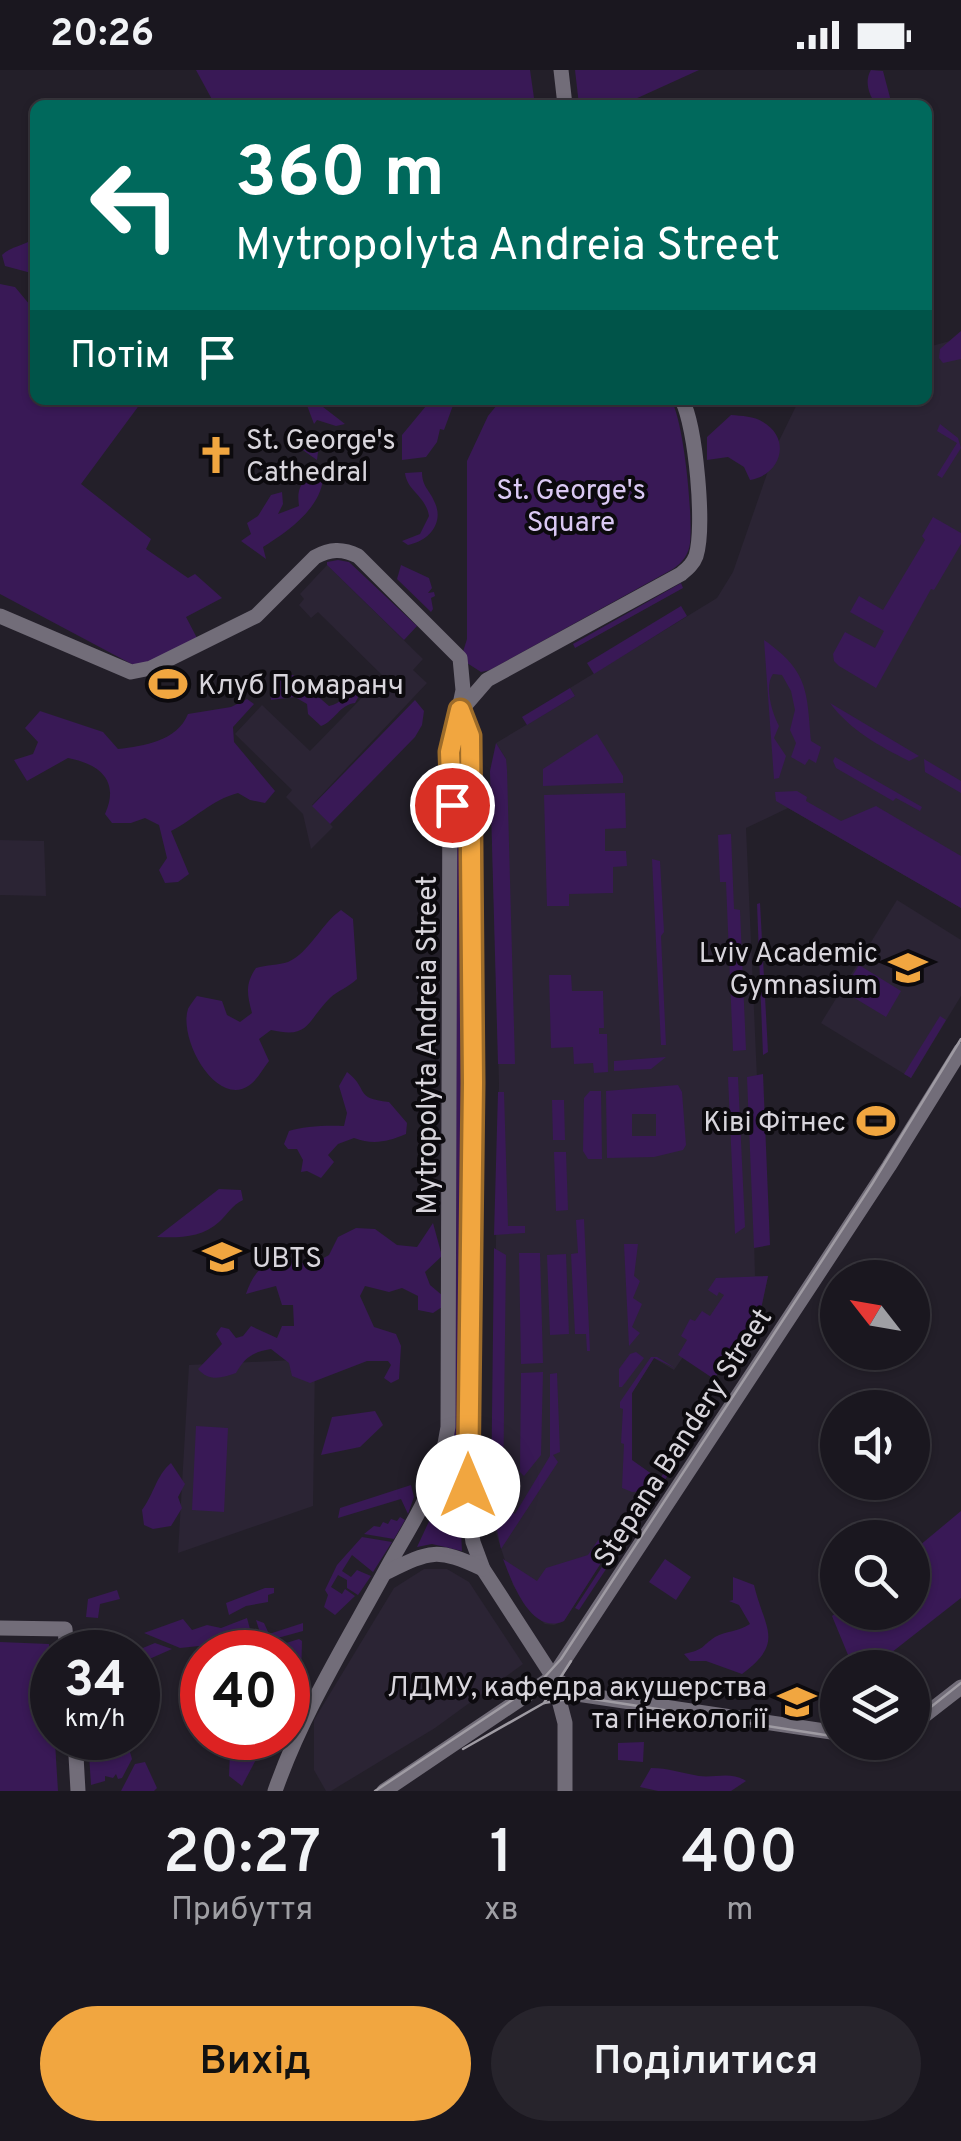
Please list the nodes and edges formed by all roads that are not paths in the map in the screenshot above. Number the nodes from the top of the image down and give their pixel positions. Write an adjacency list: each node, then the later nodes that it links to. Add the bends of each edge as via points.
1 (561, 70): 2 (street)
2 (564, 100)
3 (684, 405): 5 (street, via 695,440 698,536 692,565 488,680)
4 (0, 616): 5 (street, via 131,672 256,616 315,557 344,550 358,556 460,658)
5 (460, 710): 7 (street, Mytropolyta Andreia Street, via 470,736 469,1516); 8 (street, Mytropolyta Andreia Street, via 450,752 448,1427 440,1472)
6 (961, 1050): 11 (street, Stepana Bandery Street)
7 (483, 1569): 8 (street, via 446,1553 421,1555); 11 (street, Mytropolyta Andreia Street)
8 (385, 1573): 17 (street, Mytropolyta Andreia Street, via 309,1706)
9 (0, 1628): 10 (street)
10 (65, 1630)
11 (553, 1677): 14 (street, via 577,1694); 18 (street, Stepana Bandery Street); 19 (street, via 564,1723)
12 (961, 1687): 13 (street)
13 (930, 1711)
14 (820, 1731)
15 (76, 1760): 16 (street)
16 (78, 1791)
17 (274, 1791)
18 (384, 1791)
19 (565, 1791)

